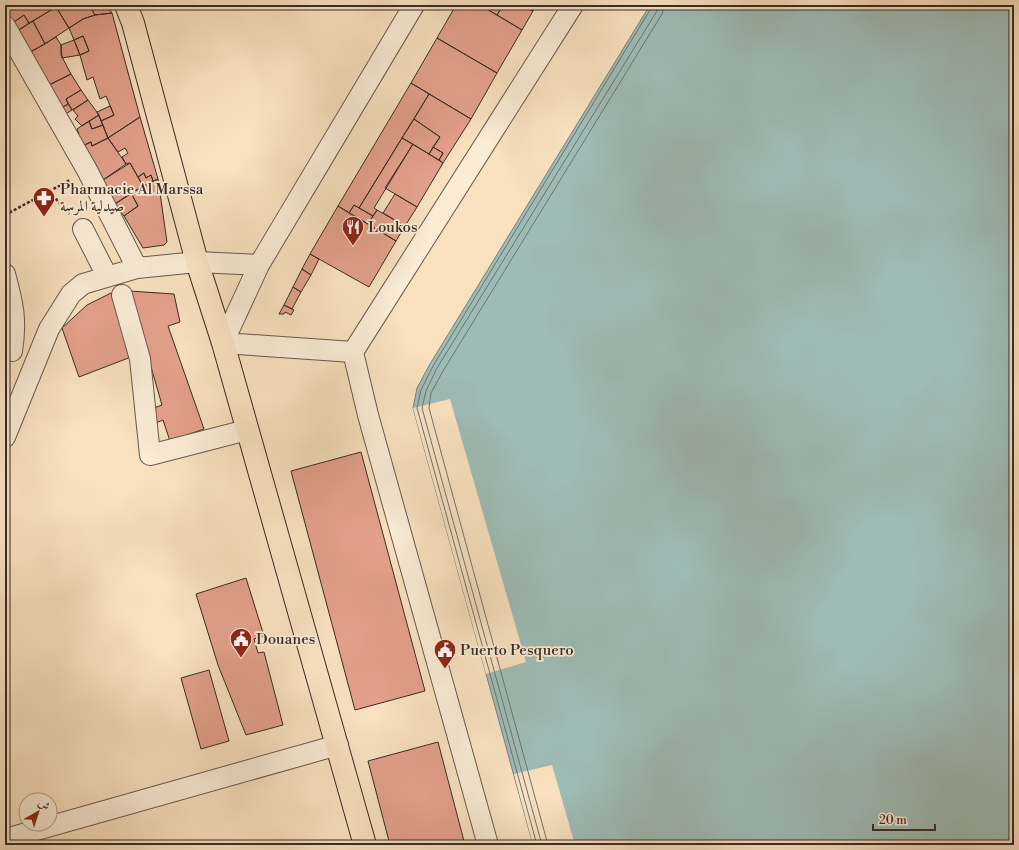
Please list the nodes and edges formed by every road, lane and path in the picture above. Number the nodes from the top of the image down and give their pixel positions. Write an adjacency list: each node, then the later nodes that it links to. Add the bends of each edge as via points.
1 (126, 5): 9 (main road)
2 (414, 5): 10 (street)
3 (573, 5): 17 (street)
4 (5, 26): 5 (street)
5 (87, 170): 6 (path); 11 (street)
6 (48, 191): 7 (path); 8 (path)
7 (5, 214)
8 (83, 229): 13 (street)
9 (198, 262): 10 (street); 11 (street); 15 (main road)
10 (259, 265): 15 (street)
11 (137, 268): 13 (street)
12 (5, 274): 16 (street, via 13,302 16,331)
13 (108, 276): 19 (street, via 83,284 71,294 49,329)
14 (122, 295): 18 (street, via 140,359 150,454)
15 (223, 343): 17 (street); 18 (main road)
16 (12, 351)
17 (353, 352): 23 (street, via 368,415)
18 (247, 430): 20 (main road)
19 (5, 437)
20 (338, 746): 21 (street); 22 (main road)
21 (5, 839)
22 (365, 845)
23 (488, 845)

